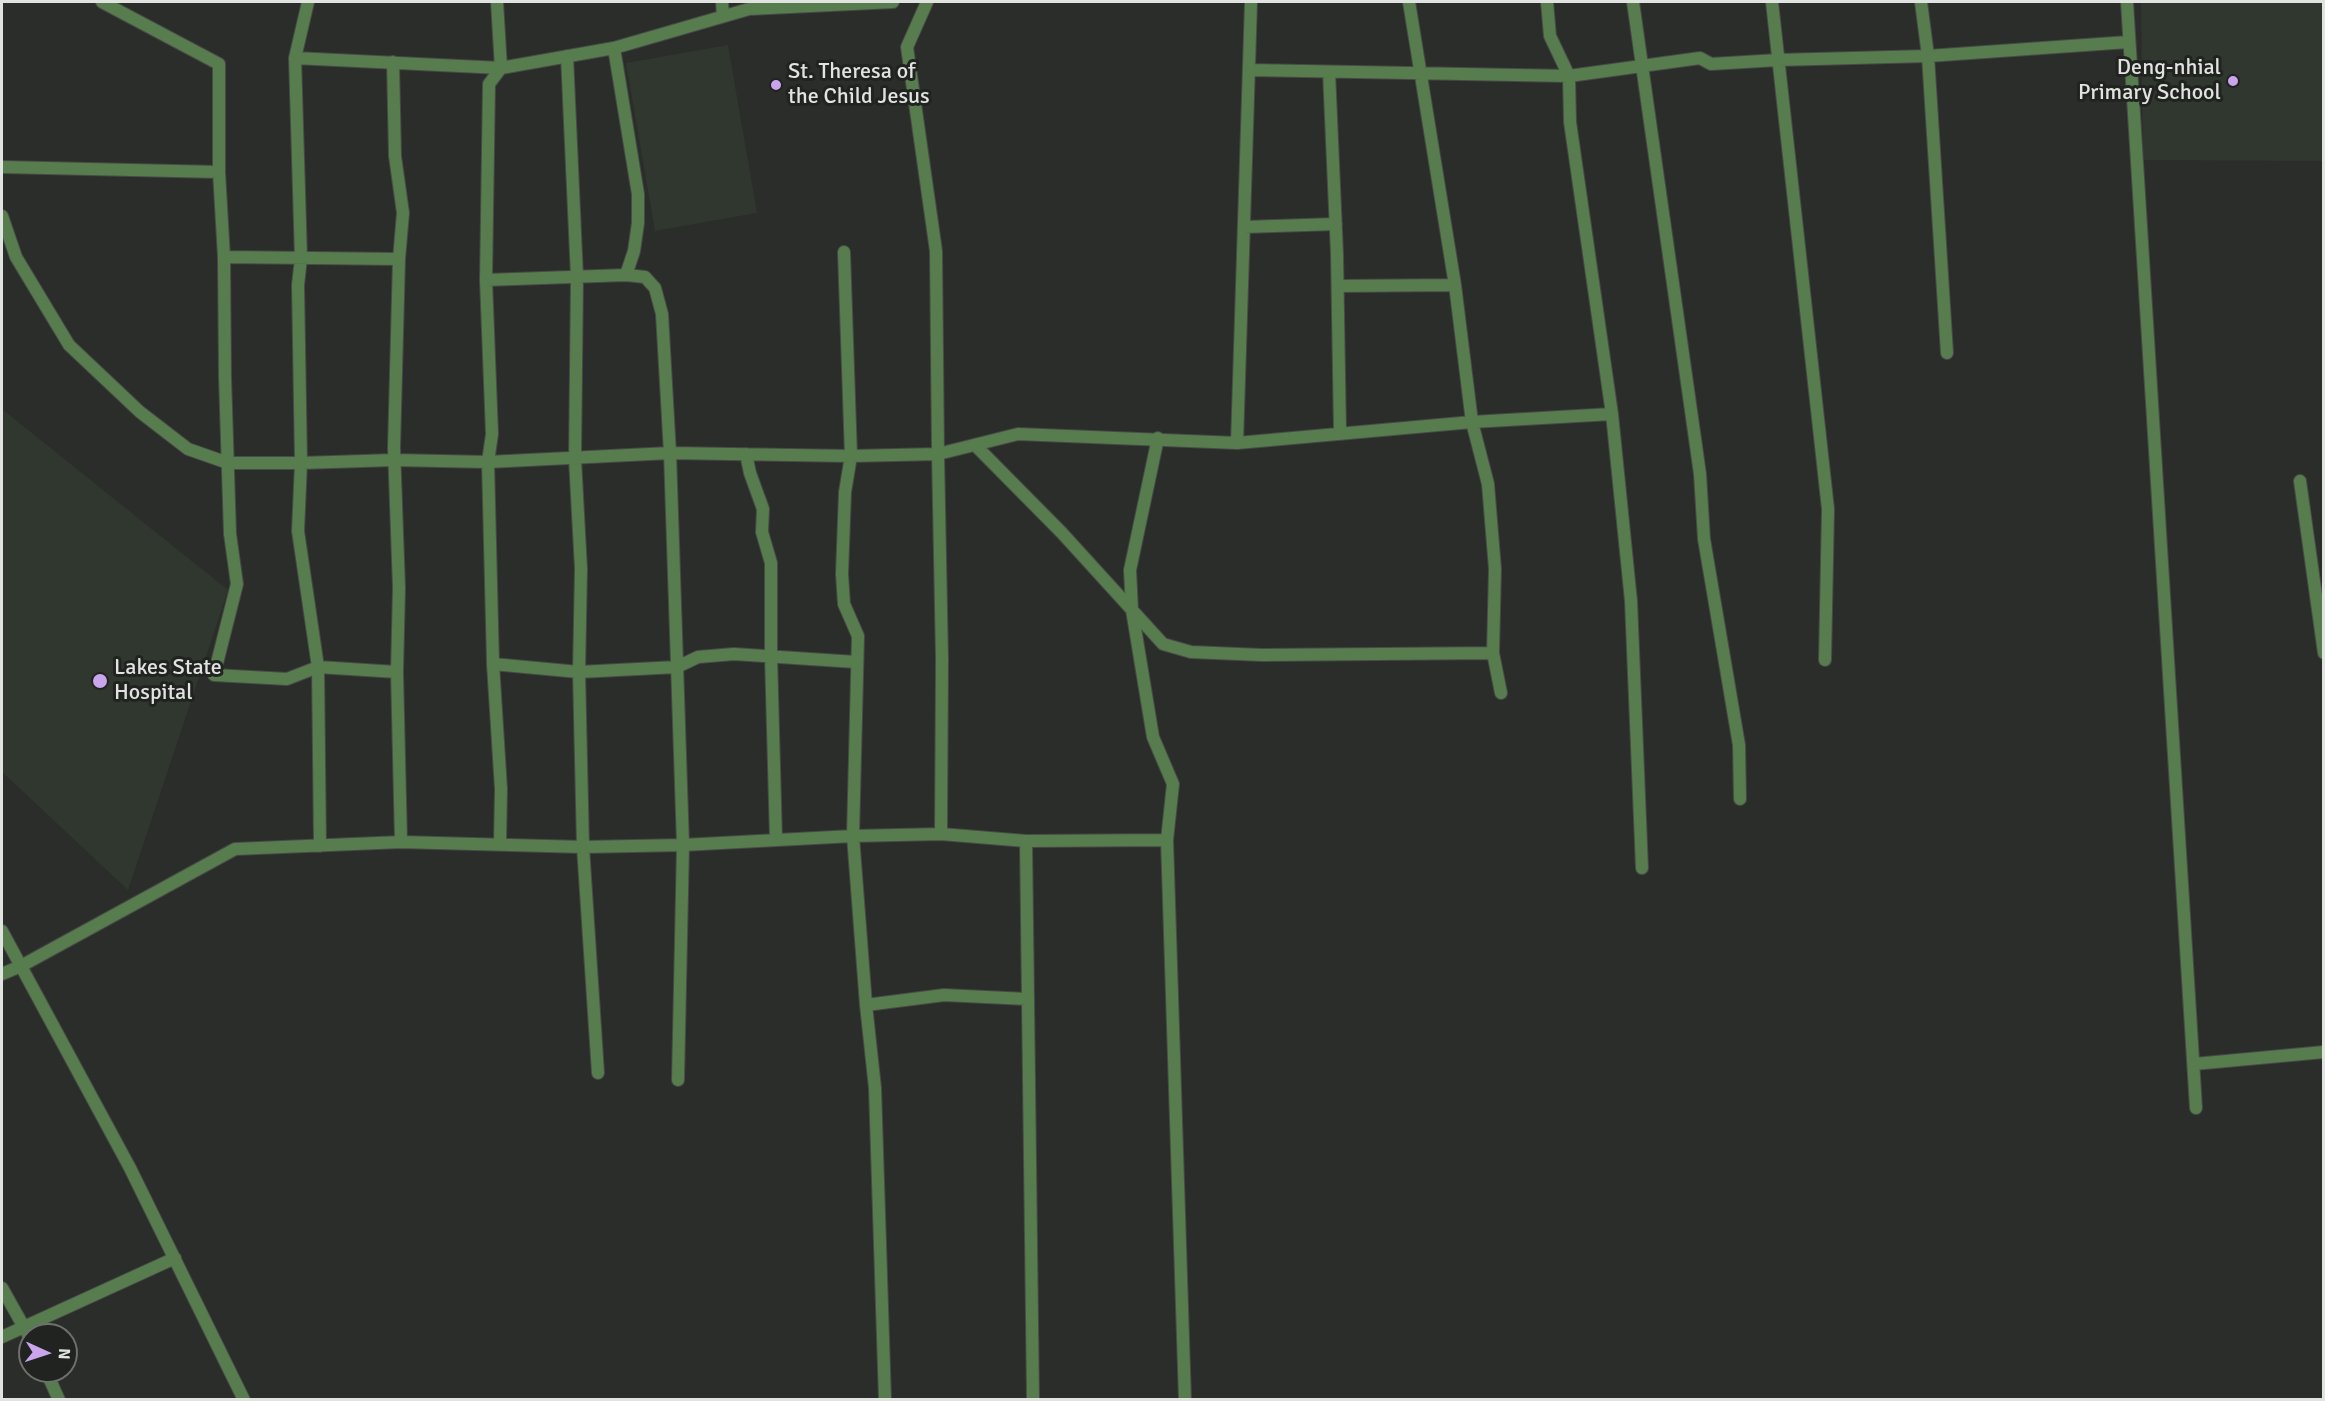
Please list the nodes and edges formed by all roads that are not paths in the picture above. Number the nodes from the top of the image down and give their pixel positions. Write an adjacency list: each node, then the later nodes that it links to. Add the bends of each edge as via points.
1 (107, 2): 29 (street, via 219,64)
2 (309, 2): 19 (street)
3 (497, 2): 23 (street)
4 (722, 2): 14 (street)
5 (893, 2): 14 (street, via 749,9)
6 (927, 2): 51 (street, via 907,47 936,251)
7 (1251, 2): 24 (street)
8 (1409, 2): 26 (street)
9 (1547, 2): 27 (street, via 1550,36)
10 (1634, 2): 22 (street)
11 (1772, 2): 20 (street)
12 (1921, 2): 18 (street)
13 (2127, 2): 15 (street)
14 (723, 16): 16 (street)
15 (2128, 42): 18 (street); 89 (street)
16 (614, 48): 17 (street); 37 (street, via 638,194 634,251)
17 (567, 56): 23 (street); 38 (street)
18 (1928, 56): 20 (street); 42 (street)
19 (295, 58): 21 (street); 35 (street)
20 (1778, 60): 22 (street, via 1711,64 1700,58); 63 (street, via 1828,509)
21 (393, 62): 23 (street); 36 (street, via 395,156 402,213)
22 (1643, 65): 27 (street); 71 (street, via 1700,474 1704,539 1739,745)
23 (501, 68): 39 (street, via 489,84)
24 (1250, 70): 25 (street); 32 (street)
25 (1329, 72): 26 (street); 31 (street)
26 (1419, 73): 27 (street); 40 (street)
27 (1569, 76): 43 (street, via 1570,122)
28 (2, 167): 29 (street)
29 (219, 172): 34 (street)
30 (2, 216): 56 (street, via 16,257 69,345 140,412 188,449)
31 (1336, 224): 32 (street); 41 (street)
32 (1244, 227): 47 (street)
33 (844, 252): 52 (street)
34 (224, 257): 35 (street); 56 (street)
35 (301, 258): 36 (street); 57 (street, via 298,285)
36 (399, 260): 54 (street)
37 (626, 275): 38 (street); 49 (street, via 645,277 655,288 662,314)
38 (577, 277): 39 (street); 53 (street)
39 (486, 280): 55 (street, via 492,434)
40 (1455, 285): 41 (street); 44 (street)
41 (1338, 286): 45 (street)
42 (1947, 353)
43 (1611, 414): 44 (street); 82 (street, via 1631,601)
44 (1472, 422): 45 (street); 60 (street, via 1488,484 1494,569)
45 (1340, 433): 47 (street)
46 (1158, 438): 47 (street); 48 (street, via 1018,434); 59 (street, via 1130,570)
47 (1237, 443)
48 (975, 445): 51 (street); 59 (street)
49 (670, 453): 50 (street); 53 (street); 67 (street)
50 (746, 454): 52 (street); 62 (street, via 763,509 762,532 771,562)
51 (938, 454): 52 (street); 72 (street)
52 (851, 456): 64 (street, via 845,492 842,574 844,604 858,636)
53 (575, 459): 55 (street); 69 (street, via 581,569)
54 (394, 460): 55 (street); 57 (street); 68 (street, via 399,588)
55 (488, 462): 65 (street)
56 (228, 463): 57 (street); 66 (street, via 230,534 237,584 214,675 287,678)
57 (302, 464): 66 (street, via 298,531)
58 (2300, 481): 61 (street)
59 (1132, 610): 60 (street, via 1163,644 1191,652); 76 (street, via 1152,737 1173,784)
60 (1493, 653): 70 (street)
61 (2324, 653)
62 (771, 656): 64 (street); 67 (street, via 698,657); 74 (street)
63 (1825, 660)
64 (856, 662): 73 (street)
65 (493, 664): 69 (street); 78 (street, via 501,789)
66 (318, 667): 68 (street); 80 (street)
67 (677, 667): 69 (street); 79 (street)
68 (397, 672): 77 (street)
69 (579, 672): 81 (street)
70 (1501, 693)
71 (1740, 799)
72 (941, 834): 73 (street); 75 (street)
73 (853, 836): 74 (street); 87 (street)
74 (776, 839): 79 (street)
75 (1026, 840): 76 (street); 86 (street)
76 (1167, 840): 104 (street)
77 (401, 842): 78 (street); 80 (street)
78 (500, 844): 81 (street)
79 (683, 845): 81 (street); 91 (street)
80 (320, 846): 84 (street, via 235,849)
81 (583, 847): 90 (street)
82 (1642, 868)
83 (2, 931): 84 (street)
84 (21, 966): 85 (street); 93 (street)
85 (2, 974)
86 (1027, 999): 87 (street, via 944,995); 103 (street)
87 (866, 1005): 102 (street, via 875,1088)
88 (2324, 1052): 89 (street)
89 (2194, 1064): 92 (street)
90 (598, 1073)
91 (678, 1080)
92 (2196, 1108)
93 (175, 1258): 96 (street); 101 (street)
94 (2, 1288): 95 (street)
95 (22, 1323)
96 (31, 1323)
97 (18, 1329): 98 (street)
98 (2, 1337)
99 (51, 1383): 100 (street)
100 (59, 1400)
101 (244, 1400)
102 (885, 1400)
103 (1033, 1400)
104 (1185, 1400)

